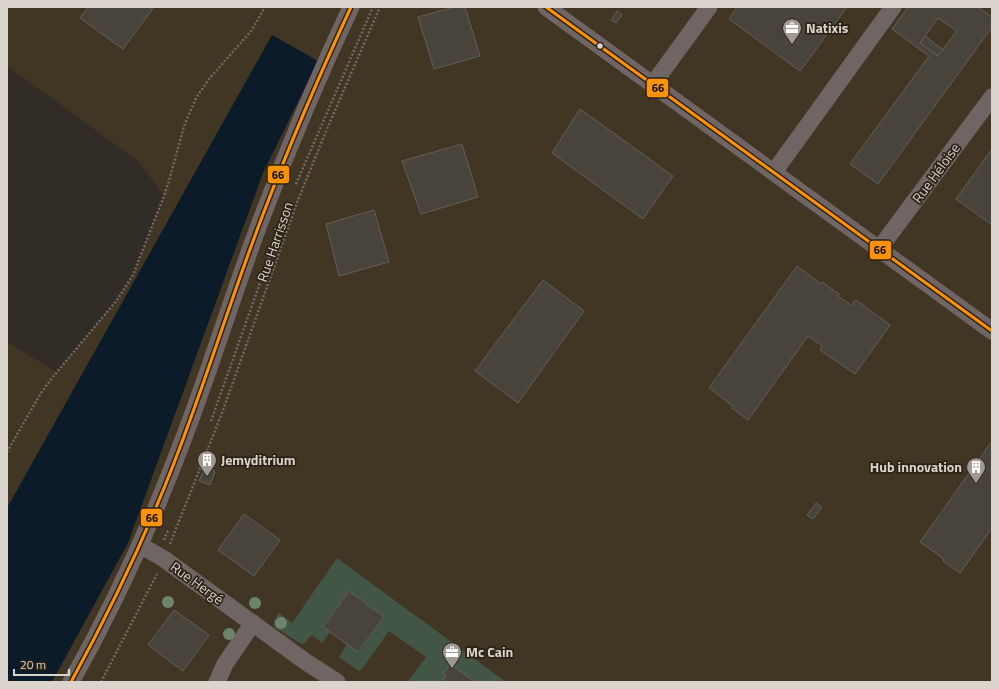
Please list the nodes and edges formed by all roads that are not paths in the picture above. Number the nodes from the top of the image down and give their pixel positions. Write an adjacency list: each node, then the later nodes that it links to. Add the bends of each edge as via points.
1 (352, 7): 10 (street, Rue Harrisson, via 268,203 186,430)
2 (546, 7): 5 (street)
3 (709, 7): 5 (street)
4 (894, 7): 7 (street)
5 (653, 84): 7 (street)
6 (992, 97): 8 (street, Rue Héloise)
7 (774, 172): 8 (street)
8 (879, 249): 9 (street)
9 (992, 331)
10 (140, 545): 11 (street, Rue Hergé, via 164,559); 12 (street, Rue Harrisson)
11 (253, 623): 13 (street, via 225,664); 14 (street, Rue Hergé)
12 (71, 682)
13 (217, 682)
14 (337, 682)

